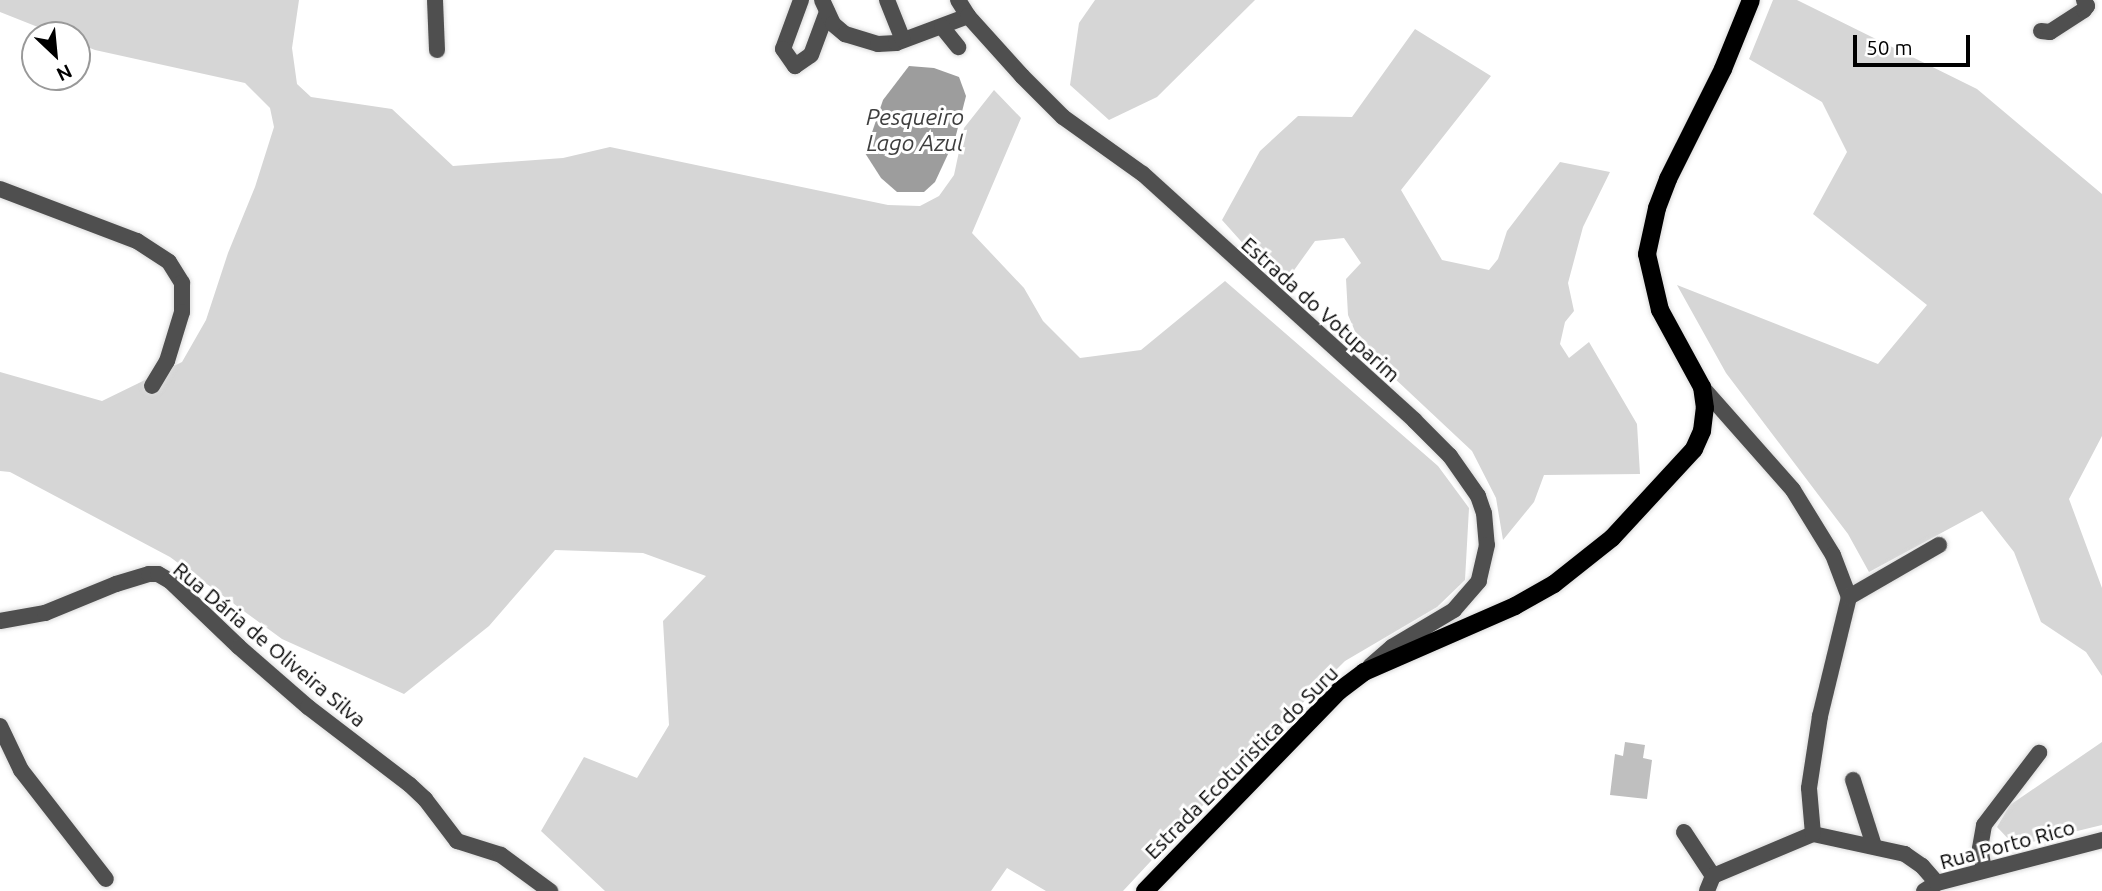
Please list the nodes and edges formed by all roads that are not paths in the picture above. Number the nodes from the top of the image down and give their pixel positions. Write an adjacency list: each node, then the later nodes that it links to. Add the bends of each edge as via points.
1 (435, 0): 13 (street)
2 (801, 0): 7 (street, via 783,49 795,66 811,55)
3 (887, 0): 11 (street)
4 (958, 0): 8 (street, Estrada do Votuparim)
5 (1751, 0): 17 (main road, Estrada Ecoturistica do Suru, via 1723,69 1668,179 1647,254 1660,310)
6 (2084, 0): 10 (street, via 2084,10 2050,32)
7 (824, 6): 11 (street, via 845,34 878,44)
8 (968, 16): 9 (street); 21 (street, Estrada do Votuparim, via 1063,117 1143,174 1424,429 1478,496 1485,513 1487,545 1485,566 1470,595 1454,610 1392,647)
9 (942, 27): 11 (street); 12 (street)
10 (2041, 31)
11 (903, 40)
12 (958, 47)
13 (437, 50)
14 (3, 190): 15 (street); 16 (street, via 127,236 169,262 182,283 182,312 167,361)
15 (0, 208)
16 (152, 386)
17 (1702, 387): 19 (street, via 1800,499 1833,555); 21 (main road, Estrada Ecoturistica do Suru, via 1705,408 1694,449 1635,516 1590,557 1515,606)
18 (1939, 545): 19 (street)
19 (1849, 597): 26 (street, via 1820,716 1809,788)
20 (0, 621): 33 (street, Rua Dária de Oliveira Silva, via 45,613 116,584 158,574 325,721 410,785 457,841 500,855)
21 (1364, 672): 34 (main road, Estrada Ecoturistica do Suru, via 1239,791)
22 (0, 726): 30 (street, via 21,770)
23 (2039, 753): 29 (street, via 1984,825 1980,848)
24 (1853, 780): 28 (street)
25 (1684, 832): 31 (street)
26 (1813, 834): 28 (street); 31 (street)
27 (2102, 840): 29 (street, Rua Porto Rico)
28 (1874, 846): 32 (street, via 1905,855 1922,866)
29 (1984, 870): 32 (street, Rua Porto Rico)
30 (106, 879)
31 (1710, 884)
32 (1931, 887)
33 (550, 891)
34 (1145, 891)

